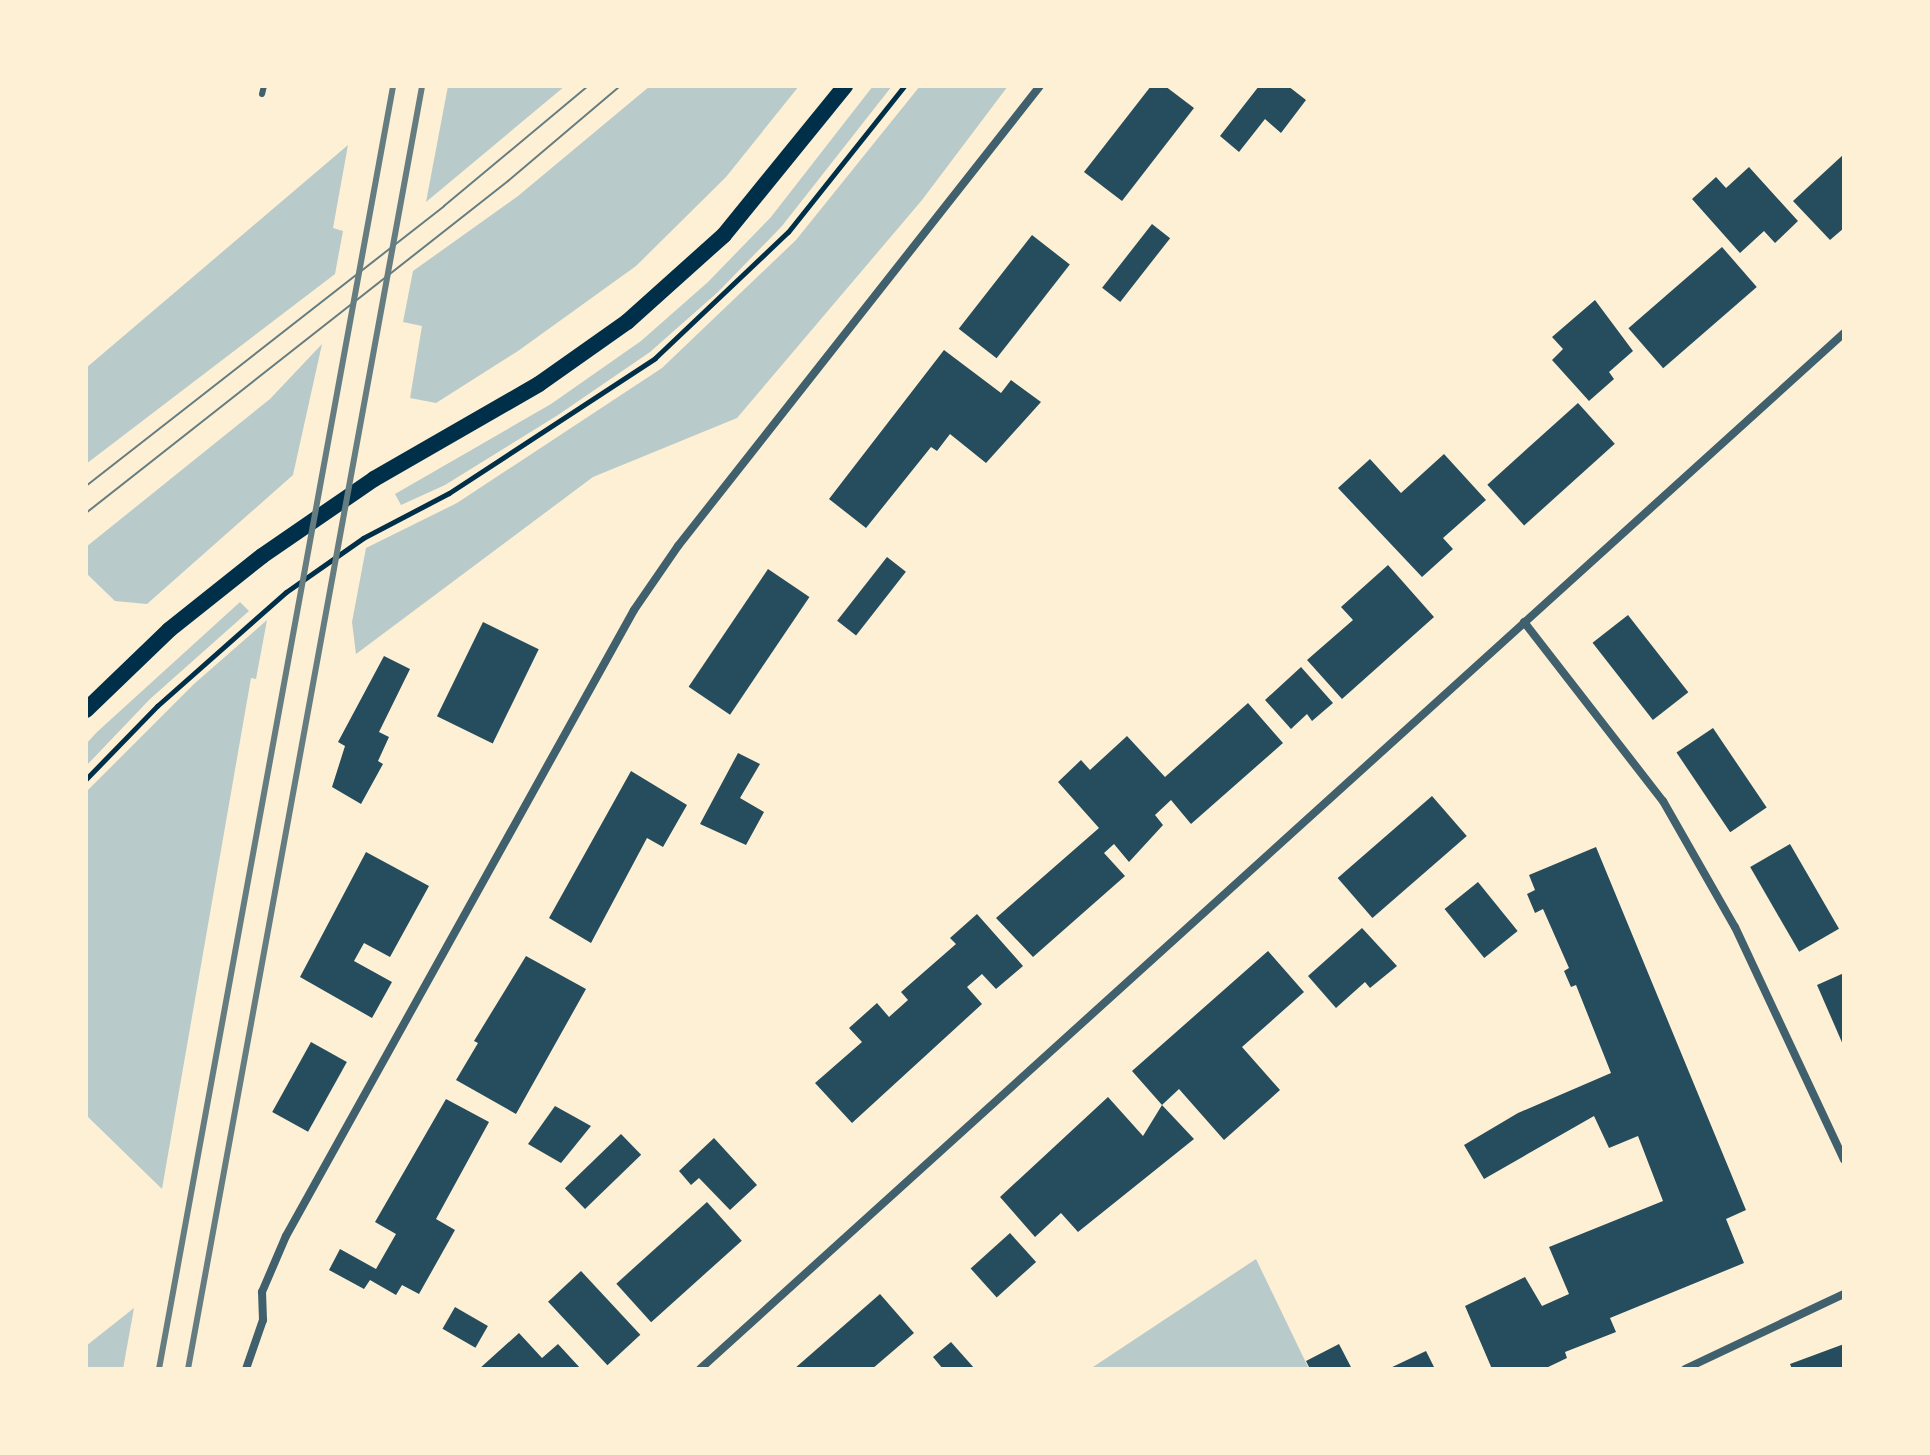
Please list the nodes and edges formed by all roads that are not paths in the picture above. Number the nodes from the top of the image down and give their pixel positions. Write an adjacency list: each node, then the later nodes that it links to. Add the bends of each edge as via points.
1 (845, 86): 5 (main road, via 724,235 627,322 539,384 374,479 262,556 169,630)
2 (1040, 86): 8 (street, via 678,546 634,610 293,1222 262,1292 263,1320)
3 (1844, 333): 4 (street)
4 (1524, 622): 6 (street, via 1663,801 1735,927); 9 (street)
5 (86, 710)
6 (1844, 1160)
7 (1844, 1294): 10 (street)
8 (246, 1369)
9 (700, 1369)
10 (1685, 1369)

